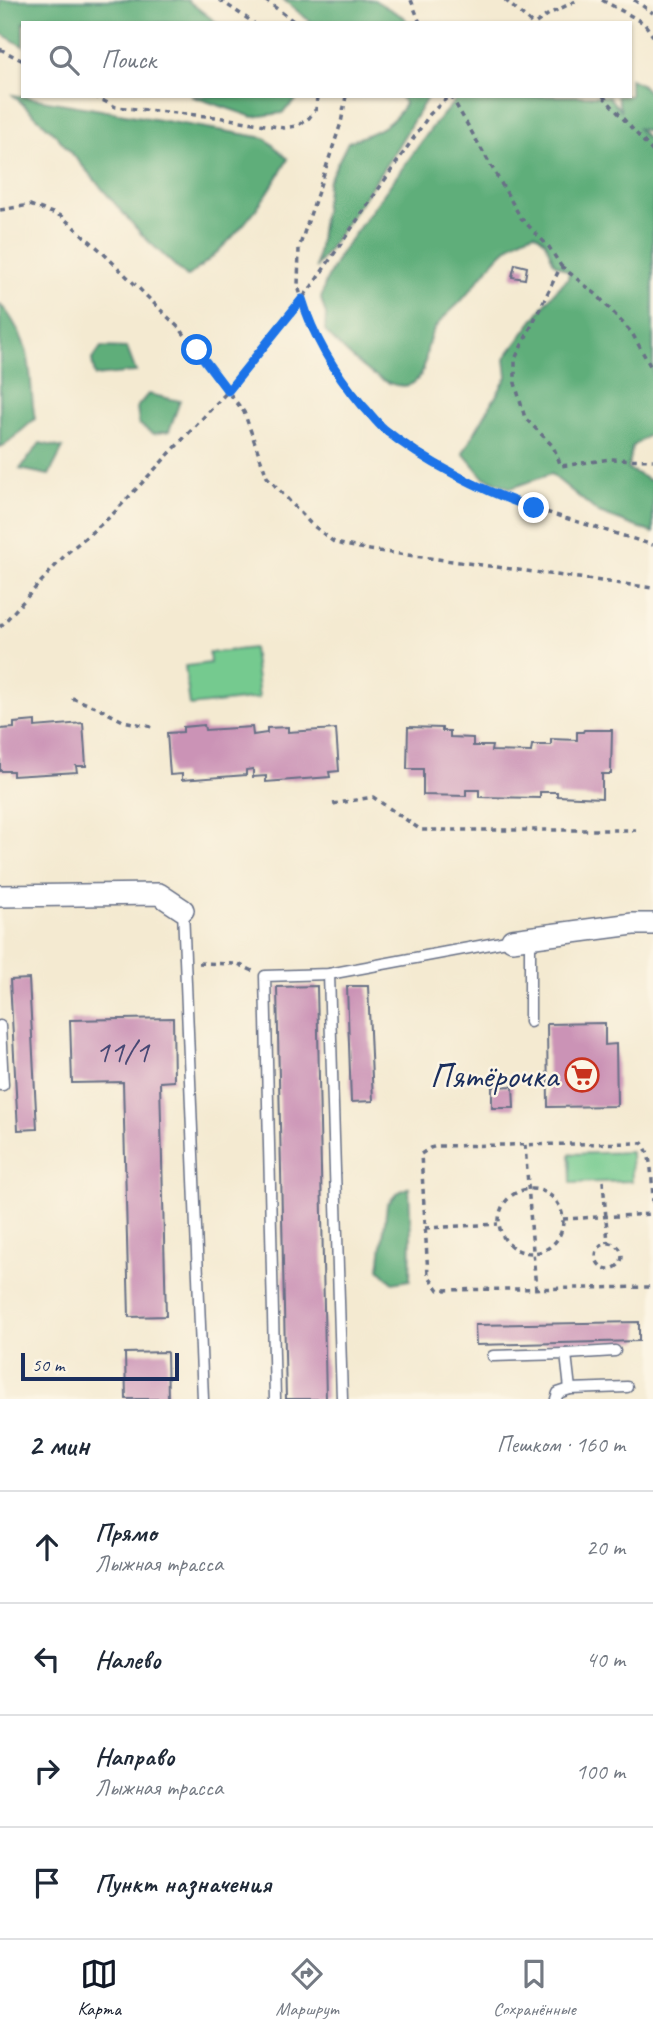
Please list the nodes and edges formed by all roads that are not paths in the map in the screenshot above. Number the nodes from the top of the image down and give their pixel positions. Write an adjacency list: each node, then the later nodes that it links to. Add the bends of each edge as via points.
1 (0, 896): 2 (street, via 159,894)
2 (183, 910): 14 (lane)
3 (653, 924): 4 (street)
4 (521, 939): 5 (lane); 6 (lane)
5 (329, 974): 15 (lane, via 265,976); 16 (lane)
6 (530, 1022)
7 (0, 1026): 8 (lane)
8 (0, 1086)
9 (615, 1351): 10 (lane)
10 (566, 1354): 11 (lane); 13 (lane)
11 (492, 1356)
12 (627, 1387): 13 (lane)
13 (570, 1389): 17 (lane)
14 (203, 1399)
15 (275, 1399)
16 (342, 1399)
17 (556, 1399)

